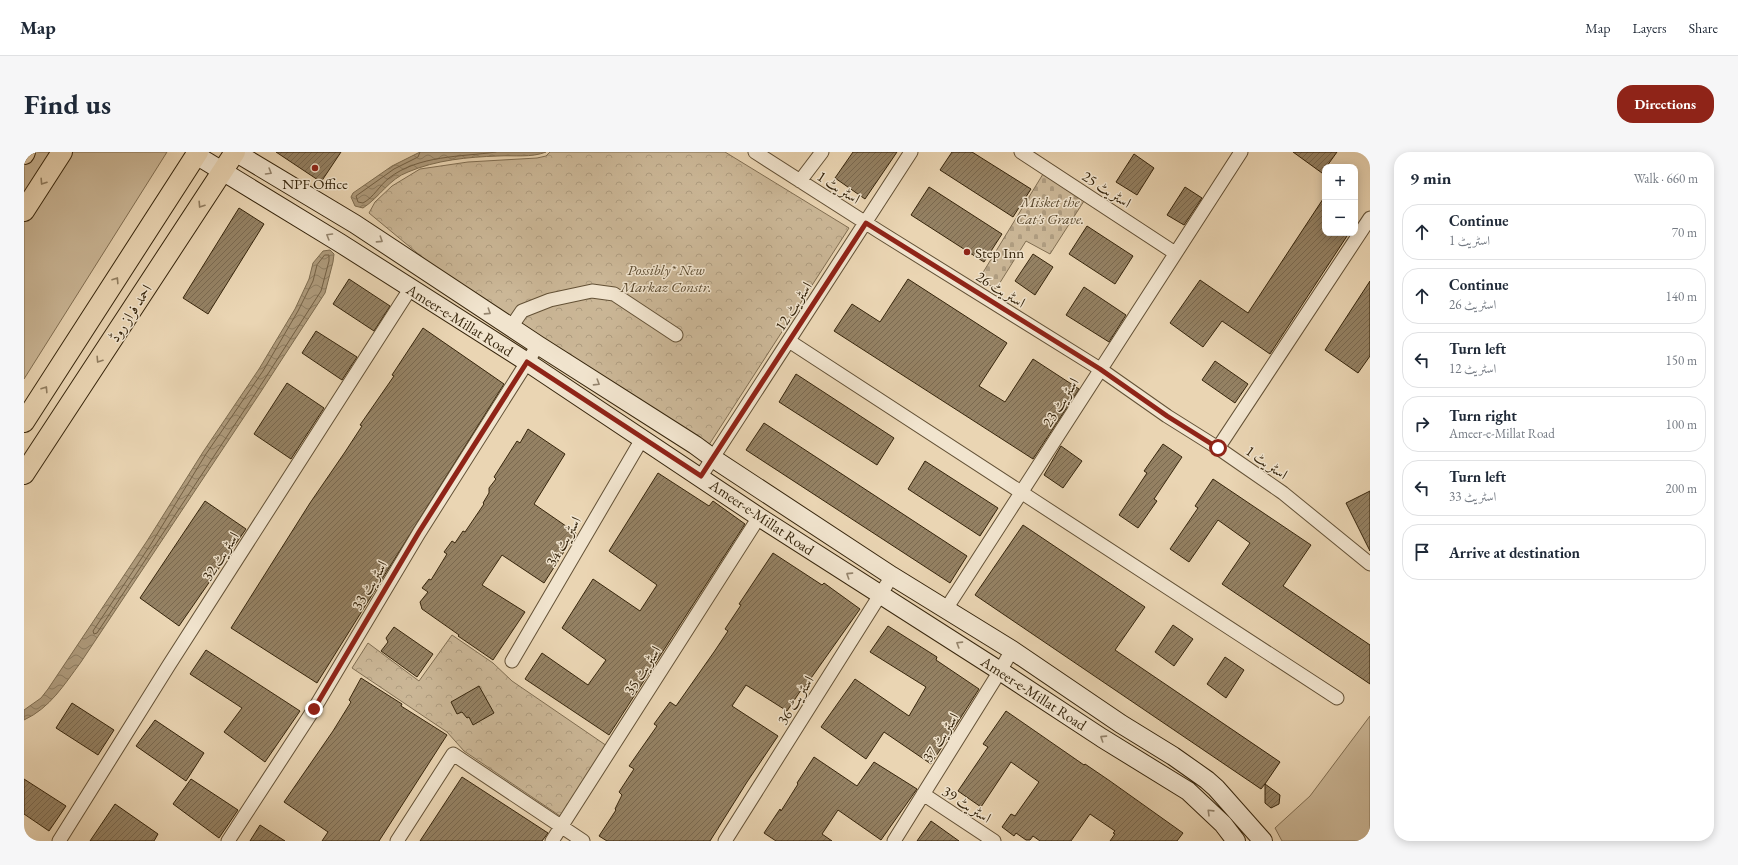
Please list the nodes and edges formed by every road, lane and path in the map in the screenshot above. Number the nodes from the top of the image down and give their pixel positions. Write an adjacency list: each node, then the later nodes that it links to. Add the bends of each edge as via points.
1 (62, 152): 11 (main road, one-way to 11)
2 (235, 152): 9 (main road, احمد فراز روڈ); 16 (main road, Ameer-e-Millat Road, one-way to 16, via 355,224)
3 (755, 152): 10 (street, اسٹریٹ 1)
4 (822, 152): 10 (street)
5 (911, 152): 13 (street, اسٹریٹ 12)
6 (1021, 152): 14 (street, اسٹریٹ 25)
7 (1241, 152): 14 (street, اسٹریٹ 23)
8 (197, 153): 9 (main road, Ameer-e-Millat Road); 22 (main road, احمد فراز روڈ, one-way to 8)
9 (222, 172): 15 (main road, Ameer-e-Millat Road, one-way to 9, via 340,243); 26 (main road, احمد فراز روڈ, one-way to 26)
10 (800, 181): 13 (street, اسٹریٹ 1)
11 (24, 211)
12 (1370, 218): 24 (street)
13 (866, 223): 18 (street, اسٹریٹ 12); 21 (street, اسٹریٹ 26)
14 (1175, 253): 21 (street, اسٹریٹ 23)
15 (410, 289): 20 (main road, Ameer-e-Millat Road); 40 (street, اسٹریٹ 32, via 169,664)
16 (511, 327): 17 (street, via 522,311 550,300 592,291 614,294); 19 (main road, Ameer-e-Millat Road)
17 (676, 335)
18 (789, 341): 25 (street, اسٹریٹ 12); 28 (street)
19 (538, 345): 20 (street, اسٹریٹ 33); 25 (main road, Ameer-e-Millat Road, one-way to 25)
20 (527, 362): 23 (main road, Ameer-e-Millat Road); 41 (street, اسٹریٹ 33, via 419,532 314,709)
21 (1100, 369): 24 (street, اسٹریٹ 1); 28 (street, اسٹریٹ 23)
22 (24, 422)
23 (642, 439): 27 (main road, Ameer-e-Millat Road); 35 (street, اسٹریٹ 34)
24 (1218, 448): 30 (street, اسٹریٹ 1, via 1283,492)
25 (714, 459): 27 (street, اسٹریٹ 12); 31 (main road, Ameer-e-Millat Road)
26 (24, 474)
27 (701, 476): 29 (main road, Ameer-e-Millat Road)
28 (1022, 493): 33 (street, اسٹریٹ 23); 37 (street)
29 (759, 517): 32 (main road, Ameer-e-Millat Road, one-way to 29); 39 (street, اسٹریٹ 35)
30 (1370, 564)
31 (892, 576): 32 (street, اسٹریٹ 36); 33 (main road, Ameer-e-Millat Road)
32 (880, 594): 36 (main road, Ameer-e-Millat Road, one-way to 32); 45 (street, اسٹریٹ 36)
33 (946, 609): 34 (main road, Ameer-e-Millat Road)
34 (1012, 650): 36 (street, اسٹریٹ 37); 49 (main road, Ameer-e-Millat Road, via 1207,780)
35 (512, 661)
36 (1000, 671): 38 (street, اسٹریٹ 37); 48 (main road, Ameer-e-Millat Road, one-way to 36, via 1223,824 1188,791)
37 (1337, 698)
38 (923, 794): 46 (street, اسٹریٹ 37); 47 (street, اسٹریٹ 39)
39 (561, 827): 42 (street, via 452,754); 43 (street, اسٹریٹ 35); 44 (street)
40 (59, 841)
41 (228, 841)
42 (396, 841)
43 (552, 841)
44 (583, 841)
45 (725, 841)
46 (894, 841)
47 (994, 841)
48 (1236, 841)
49 (1263, 841)

